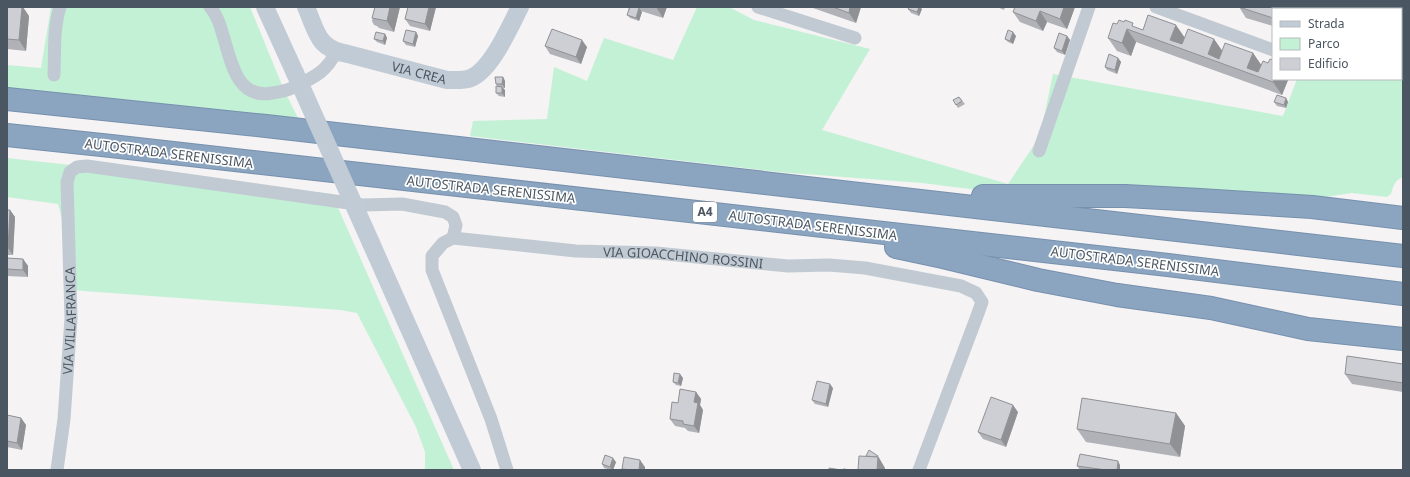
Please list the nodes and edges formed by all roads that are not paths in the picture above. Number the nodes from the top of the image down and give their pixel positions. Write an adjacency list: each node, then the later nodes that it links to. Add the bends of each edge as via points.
1 (60, 7): 12 (street, via 55,33)
2 (210, 7): 11 (street, via 215,14 240,82 256,94 287,90 320,74)
3 (265, 7): 24 (main road, bridge)
4 (306, 7): 11 (main road, VIA CREA, via 320,41)
5 (520, 7): 11 (main road, VIA CREA, via 484,68 478,74 463,80 447,80)
6 (758, 7): 9 (street)
7 (1089, 7): 15 (street)
8 (1156, 7): 10 (street)
9 (855, 38)
10 (1272, 50)
11 (336, 52)
12 (54, 75)
13 (7, 99): 17 (highway)
14 (7, 135): 16 (highway, AUTOSTRADA SERENISSIMA / A4)
15 (1039, 151)
16 (273, 165): 21 (highway, AUTOSTRADA SERENISSIMA / A4, via 1168,265); 22 (highway, via 377,186 895,246 1038,280 1117,295 1211,308 1308,329)
17 (861, 194): 18 (highway, via 944,191 980,196 1125,196 1312,207); 20 (highway)
18 (1403, 218)
19 (454, 238): 23 (street, VIA VILLAFRANCA, via 454,217 445,212 402,204 363,205 87,166 77,167 70,172 67,182 71,318 64,418); 25 (street, via 443,243 432,256 432,270 491,419); 26 (street, VIA GIOACCHINO ROSSINI, via 576,251 656,253 788,266 829,265 865,268 961,286 976,293 982,302)
20 (1403, 256)
21 (1403, 294)
22 (1403, 339)
23 (57, 470)
24 (472, 470)
25 (507, 470)
26 (919, 470)

